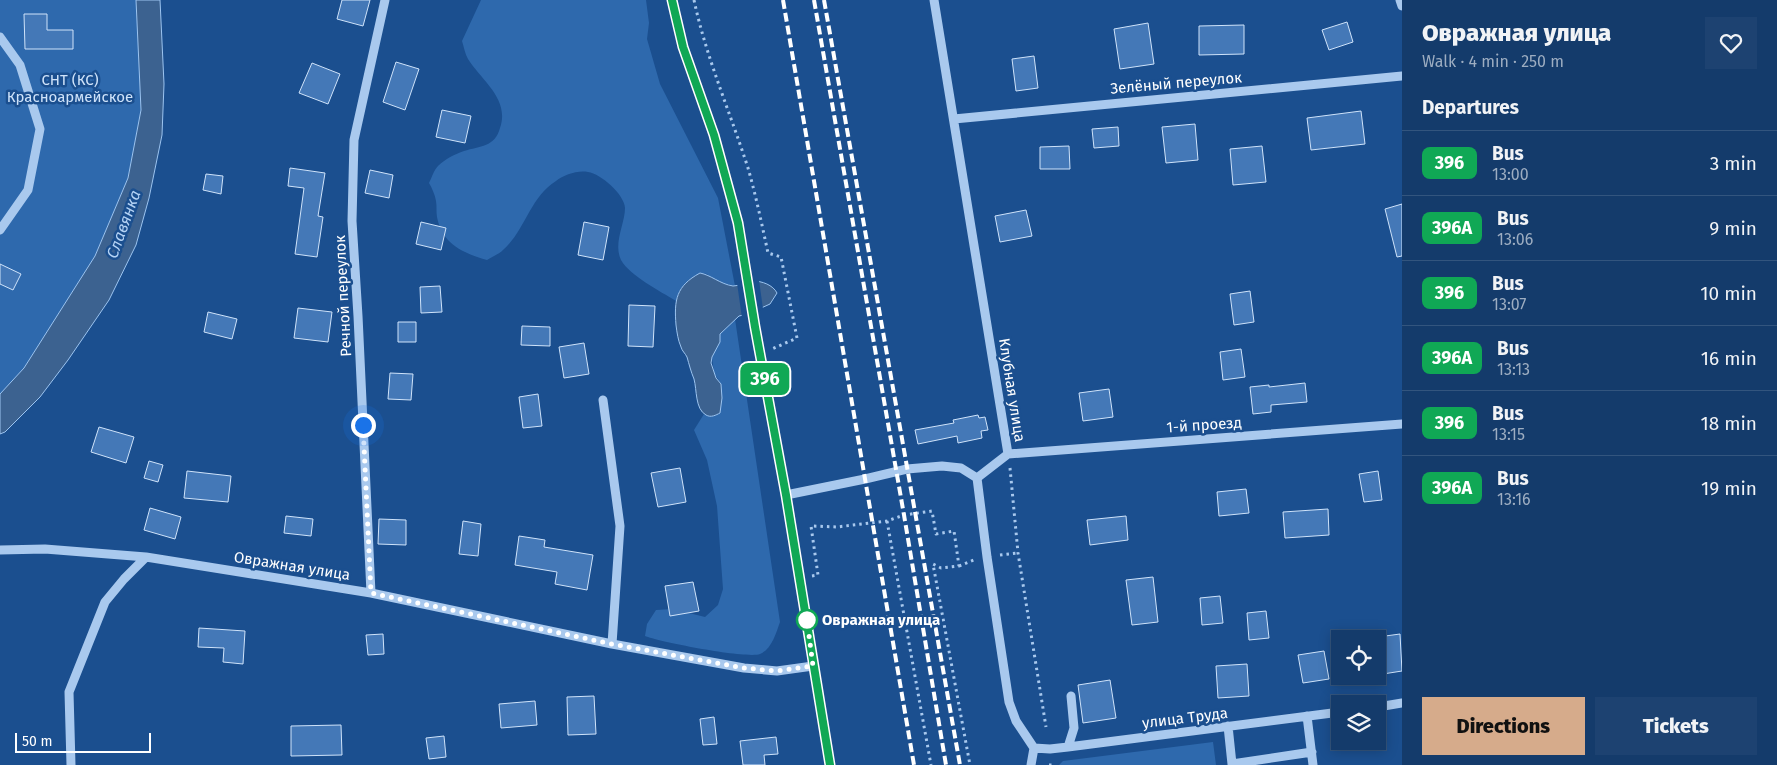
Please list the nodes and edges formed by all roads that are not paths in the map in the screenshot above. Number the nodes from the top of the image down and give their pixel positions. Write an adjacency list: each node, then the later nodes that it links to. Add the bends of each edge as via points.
1 (386, 0): 17 (street, Речной переулок, via 354,140 352,221)
2 (672, 0): 14 (street, via 683,47 714,135 738,223)
3 (934, 0): 8 (street, Клубная улица)
4 (1400, 0): 5 (street)
5 (1402, 6)
6 (0, 37): 9 (street, via 20,65 40,129 28,190)
7 (1402, 76): 8 (street, Зелёный переулок)
8 (954, 119): 12 (street, Клубная улица)
9 (0, 230)
10 (603, 400): 18 (street, via 620,526)
11 (1402, 424): 12 (street, 1-й проезд)
12 (1008, 454): 13 (street, Клубная улица)
13 (977, 478): 14 (street, via 961,468 907,469); 27 (street, via 1009,702 1016,721)
14 (786, 495): 19 (street)
15 (0, 550): 16 (street, Овражная улица, via 45,549)
16 (146, 556): 17 (street, Овражная улица); 29 (street, via 106,602 69,692)
17 (371, 593): 18 (street, Овражная улица)
18 (612, 644): 19 (street, Овражная улица, via 744,668 777,671)
19 (813, 666): 30 (street)
20 (1071, 696): 26 (street, via 1074,728)
21 (1402, 703): 22 (street)
22 (1386, 706)
23 (1331, 713): 24 (street, улица Труда)
24 (1307, 716): 25 (street, улица Труда); 28 (street)
25 (1228, 726): 26 (street, улица Труда); 28 (street, via 1232,764)
26 (1068, 747): 27 (street, улица Труда)
27 (1034, 748): 31 (street)
28 (1312, 752): 32 (street)
29 (71, 765)
30 (830, 765)
31 (1031, 765)
32 (1313, 765)

